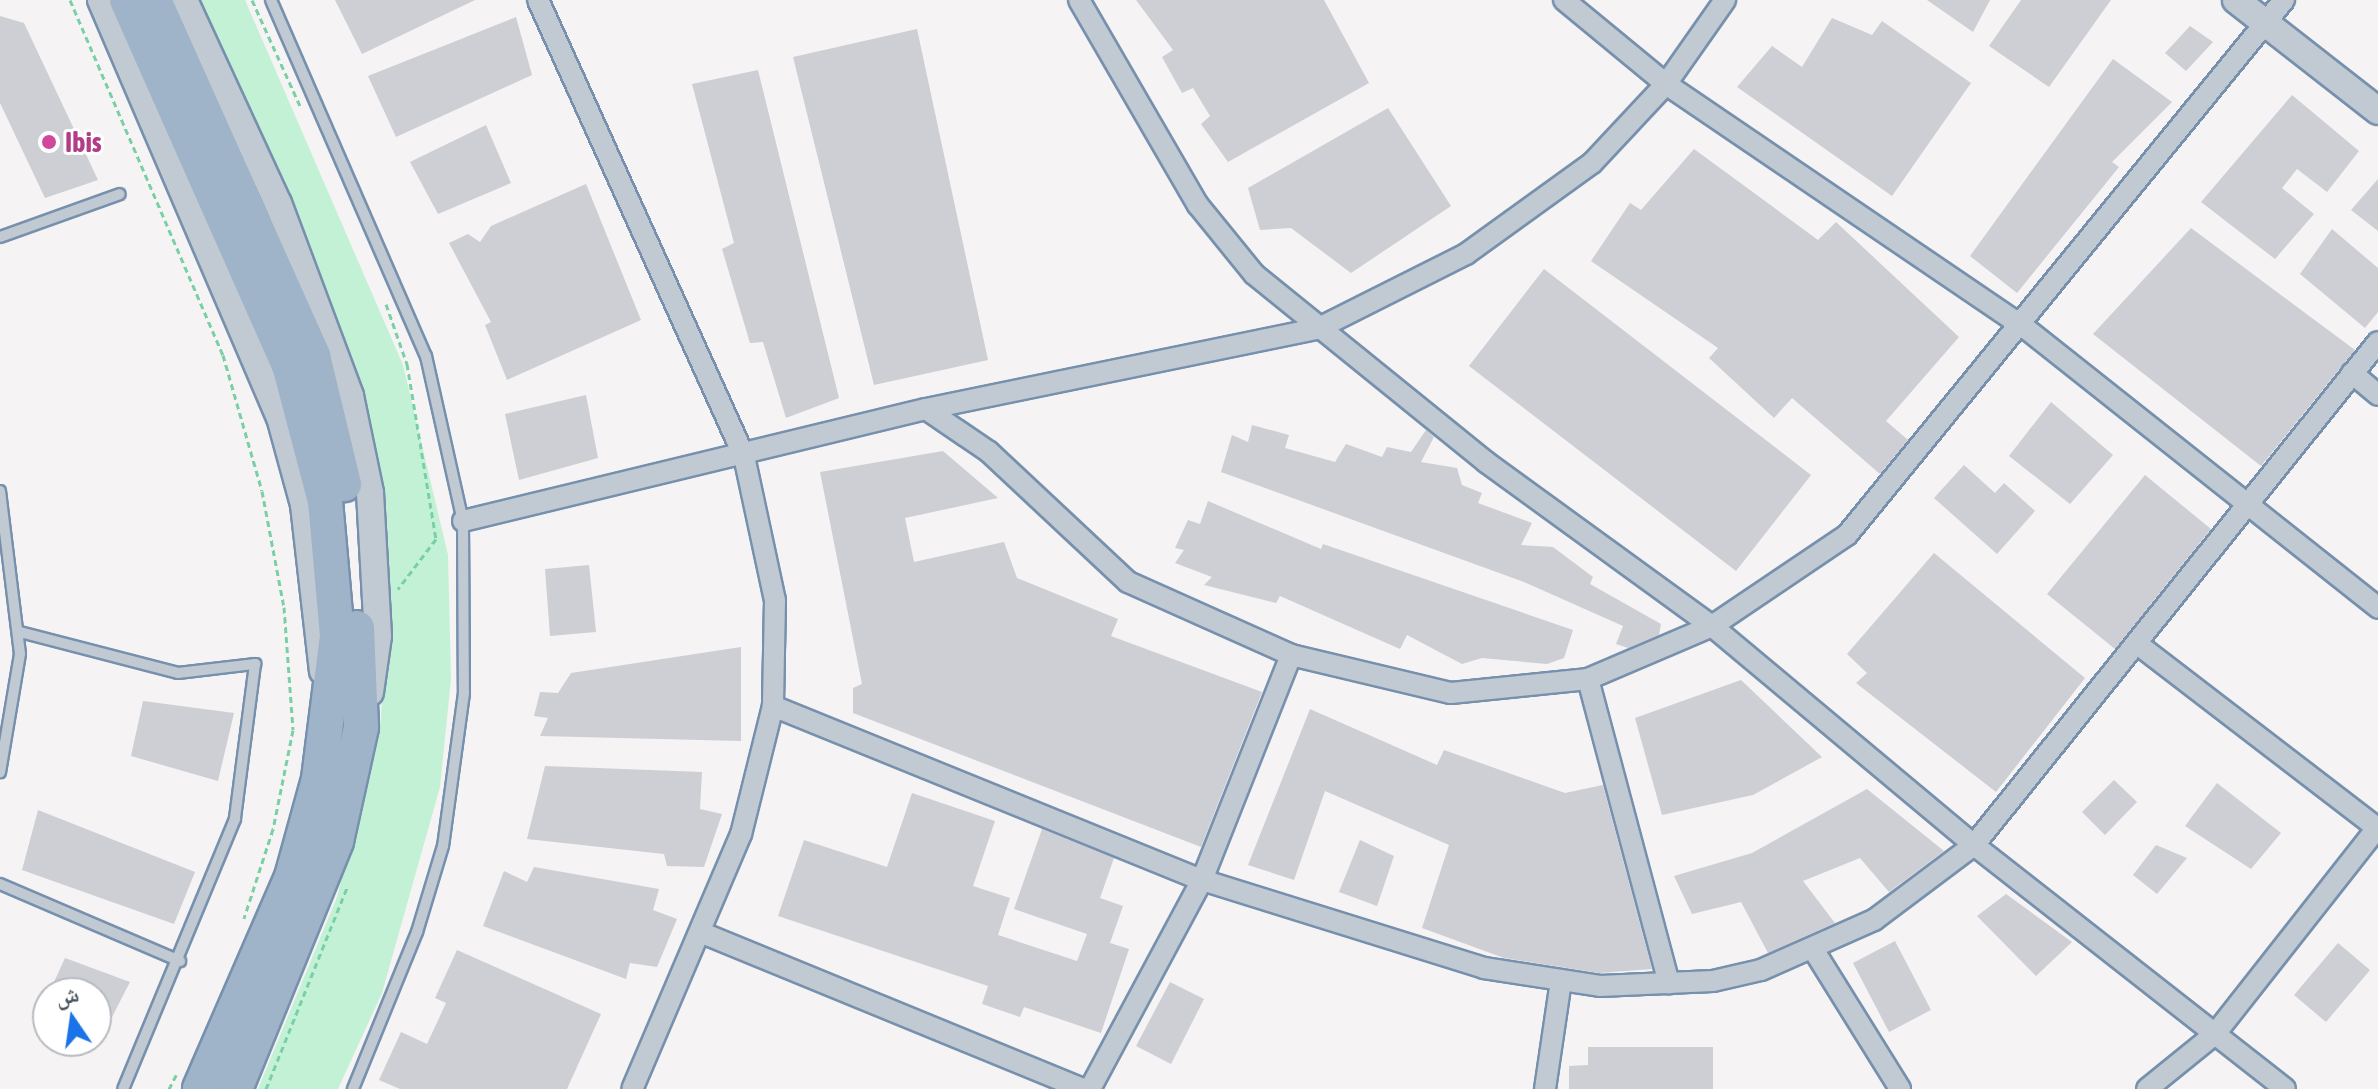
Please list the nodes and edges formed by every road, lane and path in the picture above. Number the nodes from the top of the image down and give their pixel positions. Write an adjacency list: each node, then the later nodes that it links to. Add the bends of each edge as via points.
1 (70, 0): 41 (path, via 223,355 262,491 284,607 293,730 273,829)
2 (101, 0): 35 (street, via 280,417 304,505)
3 (127, 0): 35 (highway, via 304,410 325,501)
4 (154, 0): 35 (highway, via 295,312 328,402 346,497)
5 (184, 0): 35 (street, via 278,203 353,408 370,493 378,636)
6 (271, 0): 27 (lane, via 426,356)
7 (538, 0): 24 (street)
8 (1079, 0): 19 (street, via 1227,246)
9 (1564, 0): 14 (street)
10 (1725, 0): 14 (street)
11 (2236, 0): 13 (street)
12 (2284, 0): 13 (street)
13 (2267, 23): 15 (street); 18 (street)
14 (1666, 84): 18 (street); 19 (street, via 1592,163 1518,220)
15 (2378, 111)
16 (120, 194): 17 (lane)
17 (0, 237)
18 (2024, 327): 26 (street); 29 (street, via 1847,535)
19 (1319, 328): 23 (street); 29 (street, via 1486,462)
20 (2378, 342): 21 (street)
21 (2352, 373): 22 (street); 26 (street)
22 (2378, 395)
23 (926, 409): 24 (street); 32 (street, via 989,452 1128,582)
24 (744, 456): 27 (street); 34 (street, via 775,600)
25 (0, 491): 30 (lane)
26 (2247, 504): 28 (street); 31 (street)
27 (463, 521): 53 (lane, via 464,693 443,846 412,946)
28 (2378, 608)
29 (1712, 626): 33 (street); 38 (street)
30 (20, 632): 36 (lane); 44 (lane, via 178,673 255,664 235,819)
31 (2140, 646): 37 (street); 38 (street)
32 (1291, 655): 33 (street, via 1451,693); 39 (street)
33 (1588, 679): 46 (street)
34 (773, 706): 39 (street); 42 (street, via 741,834)
35 (345, 726): 51 (highway, via 292,877); 52 (highway, via 336,841)
36 (0, 772)
37 (2378, 828): 47 (street)
38 (1974, 845): 43 (street, via 1874,920); 47 (street)
39 (1202, 880): 45 (street, via 1484,968); 56 (street)
40 (0, 884): 44 (lane)
41 (239, 932)
42 (700, 932): 54 (street); 55 (street)
43 (1813, 949): 46 (street, via 1761,970); 58 (street)
44 (180, 961): 49 (lane)
45 (1561, 981): 46 (street); 57 (street)
46 (1669, 983)
47 (2215, 1034): 59 (street); 60 (street)
48 (182, 1061): 50 (path)
49 (123, 1089)
50 (169, 1089)
51 (200, 1089)
52 (235, 1089)
53 (353, 1089)
54 (632, 1089)
55 (1082, 1089)
56 (1090, 1089)
57 (1545, 1089)
58 (1900, 1089)
59 (2147, 1089)
60 (2285, 1089)

